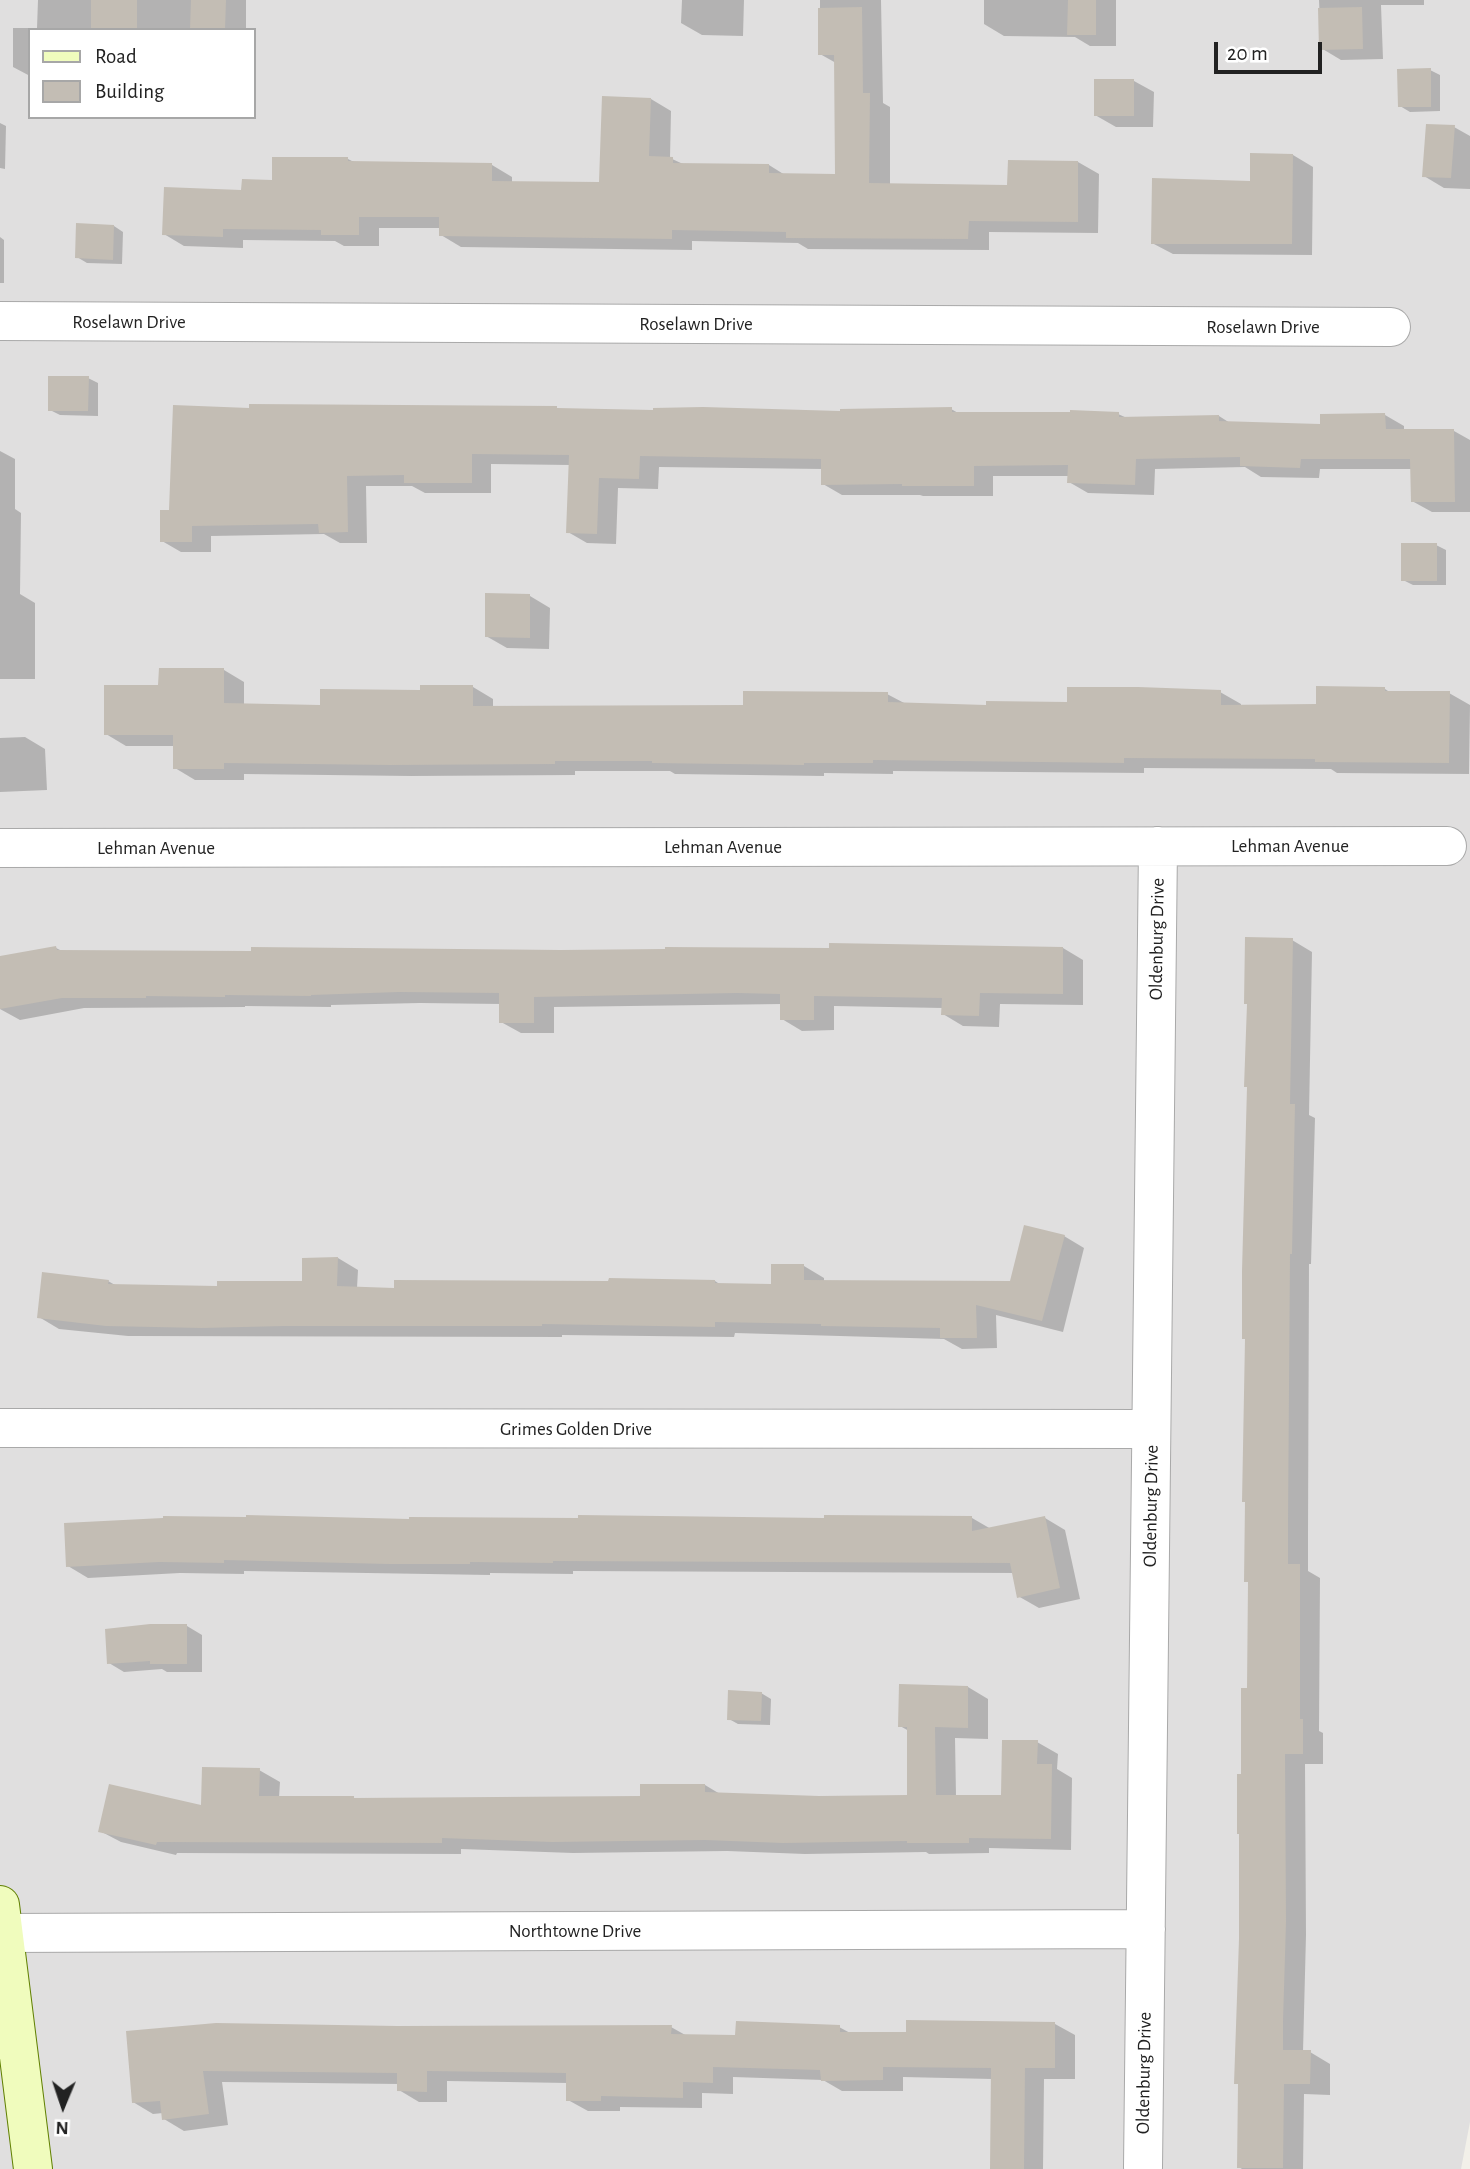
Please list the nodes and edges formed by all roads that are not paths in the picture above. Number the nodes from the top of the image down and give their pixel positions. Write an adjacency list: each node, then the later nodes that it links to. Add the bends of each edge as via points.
1 (0, 321): 2 (street, Roselawn Drive)
2 (1391, 327)
3 (1158, 846): 4 (street, Lehman Avenue); 5 (street, Lehman Avenue); 7 (street, Oldenburg Drive)
4 (1447, 846)
5 (0, 848)
6 (0, 1428): 7 (street, Grimes Golden Drive)
7 (1151, 1429): 9 (street, Oldenburg Drive)
8 (1, 1923): 9 (street, Northtowne Drive); 11 (street)
9 (1146, 1930): 10 (street, Oldenburg Drive)
10 (1143, 2166)
11 (33, 2169)

